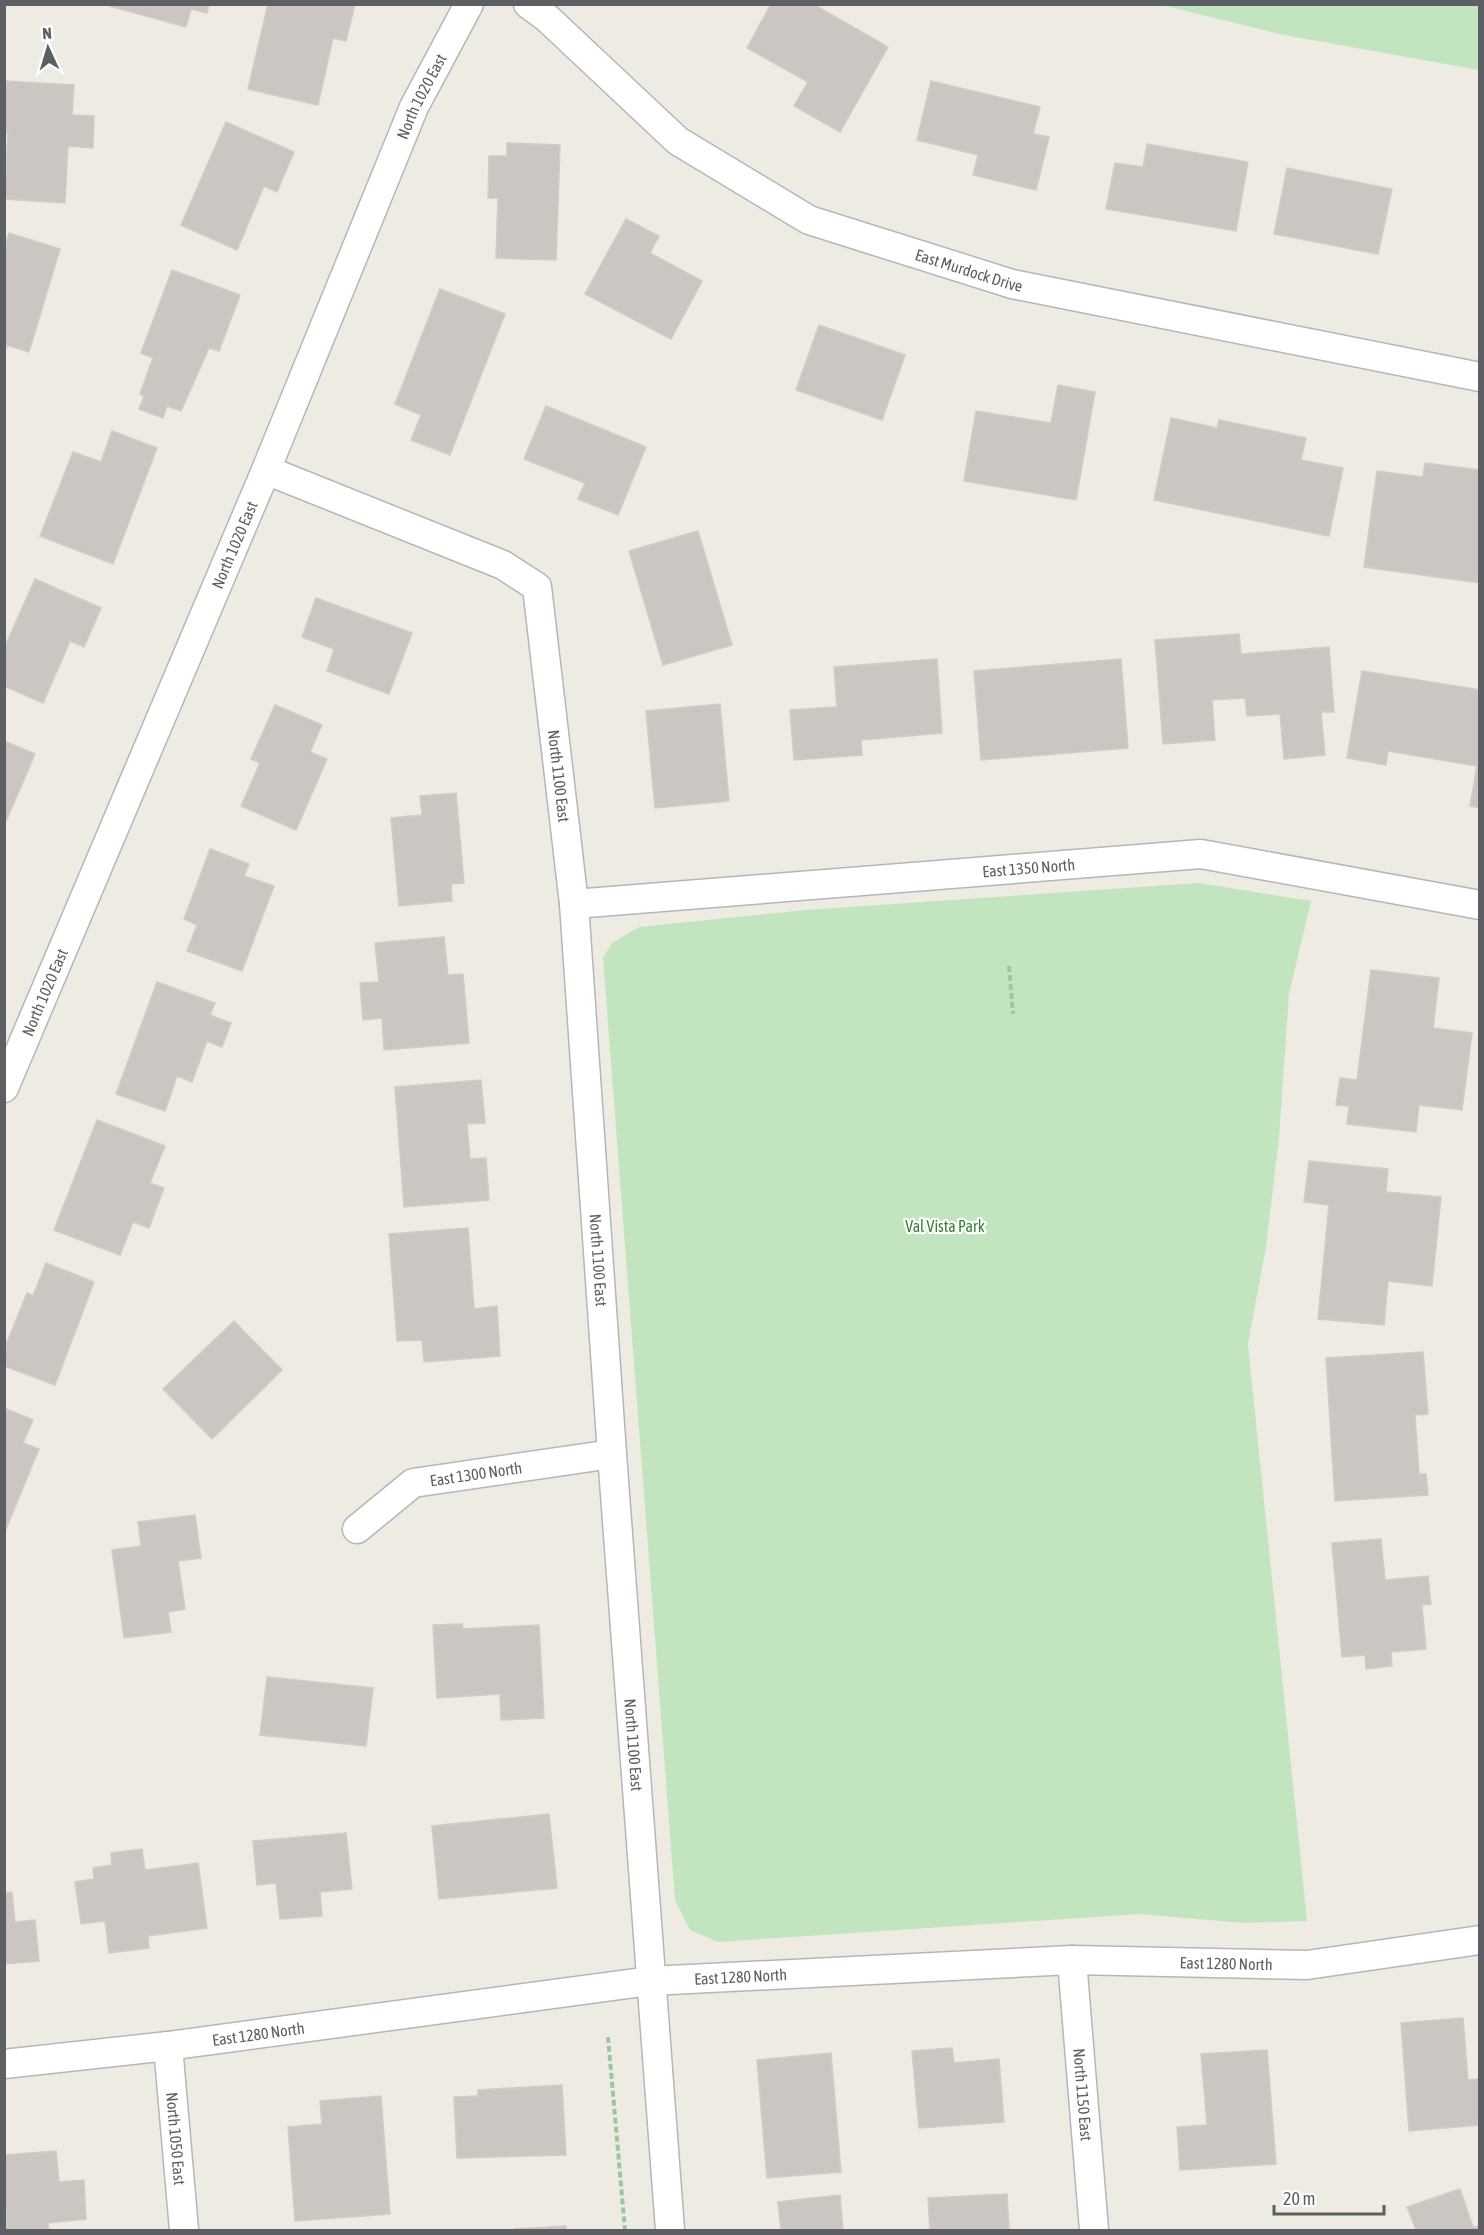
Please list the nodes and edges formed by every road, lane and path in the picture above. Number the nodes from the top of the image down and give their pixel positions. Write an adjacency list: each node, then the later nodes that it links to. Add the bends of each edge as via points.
1 (469, 4): 4 (street, North 1020 East, via 414,107)
2 (528, 4): 3 (street, East Murdock Drive, via 678,141 810,220 1011,284)
3 (1479, 377)
4 (266, 470): 5 (street, North 1100 East, via 503,565 537,587); 9 (street, North 1020 East)
5 (574, 904): 6 (street, East 1350 North, via 1201,854); 10 (street, North 1100 East)
6 (1479, 905)
7 (1009, 966): 8 (path)
8 (1013, 1014)
9 (4, 1088)
10 (612, 1454): 11 (street, East 1300 North, via 413,1483); 14 (street, North 1100 East)
11 (357, 1529)
12 (1479, 1940): 13 (street, East 1280 North, via 1307,1965)
13 (1072, 1960): 14 (street, East 1280 North); 21 (street, North 1150 East)
14 (650, 1981): 16 (street, East 1280 North); 20 (street, North 1100 East)
15 (608, 2037): 19 (path)
16 (168, 2046): 17 (street, East 1280 North); 18 (street, North 1050 East)
17 (4, 2064)
18 (184, 2230)
19 (625, 2230)
20 (670, 2230)
21 (1094, 2230)

